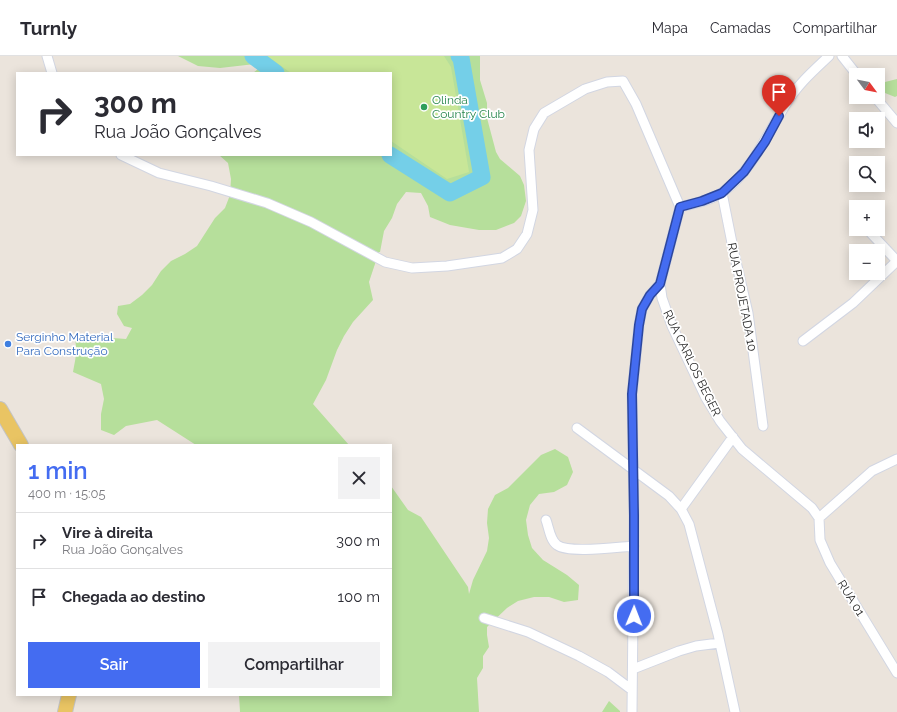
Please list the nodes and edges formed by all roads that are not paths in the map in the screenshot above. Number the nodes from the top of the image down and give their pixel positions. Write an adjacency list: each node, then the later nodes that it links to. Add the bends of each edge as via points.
1 (46, 56): 5 (street)
2 (829, 56): 9 (street, via 791,96 765,142 744,172)
3 (842, 56): 4 (street)
4 (851, 68)
5 (52, 72)
6 (882, 104): 7 (street)
7 (897, 123)
8 (123, 156): 10 (street, via 159,173 267,203 311,222 384,262 412,268 502,258 517,249 527,234 533,210 529,150 534,130 544,113 585,89 607,82 622,82 636,104)
9 (722, 193): 10 (street); 16 (street, RUA PROJETADA 10, via 748,312)
10 (680, 207): 13 (street)
11 (874, 236): 12 (street)
12 (897, 261): 14 (street, via 853,303)
13 (660, 284): 18 (street, RUA CARLOS BEGER, via 662,298 676,333 706,398); 21 (street, via 642,309 639,325 632,394)
14 (803, 342)
15 (0, 409): 19 (main road)
16 (763, 426)
17 (577, 428): 21 (street)
18 (732, 437): 22 (street); 23 (street, RUA CARLOS BEGER, via 742,449 812,508)
19 (20, 444)
20 (897, 459): 23 (street, via 872,471)
21 (633, 469): 22 (street, via 669,496); 25 (street)
22 (681, 509): 27 (street, via 689,524)
23 (819, 518): 29 (street, RUA 01, via 820,540 830,563)
24 (546, 520): 25 (street, via 551,538 557,545 566,549)
25 (634, 546): 28 (street)
26 (484, 618): 30 (street, via 528,632 579,656 608,672)
27 (719, 642): 28 (street, via 679,651); 34 (street)
28 (633, 669): 30 (street)
29 (897, 673)
30 (632, 690): 33 (street)
31 (69, 696): 32 (main road)
32 (65, 712)
33 (632, 712)
34 (735, 712)

